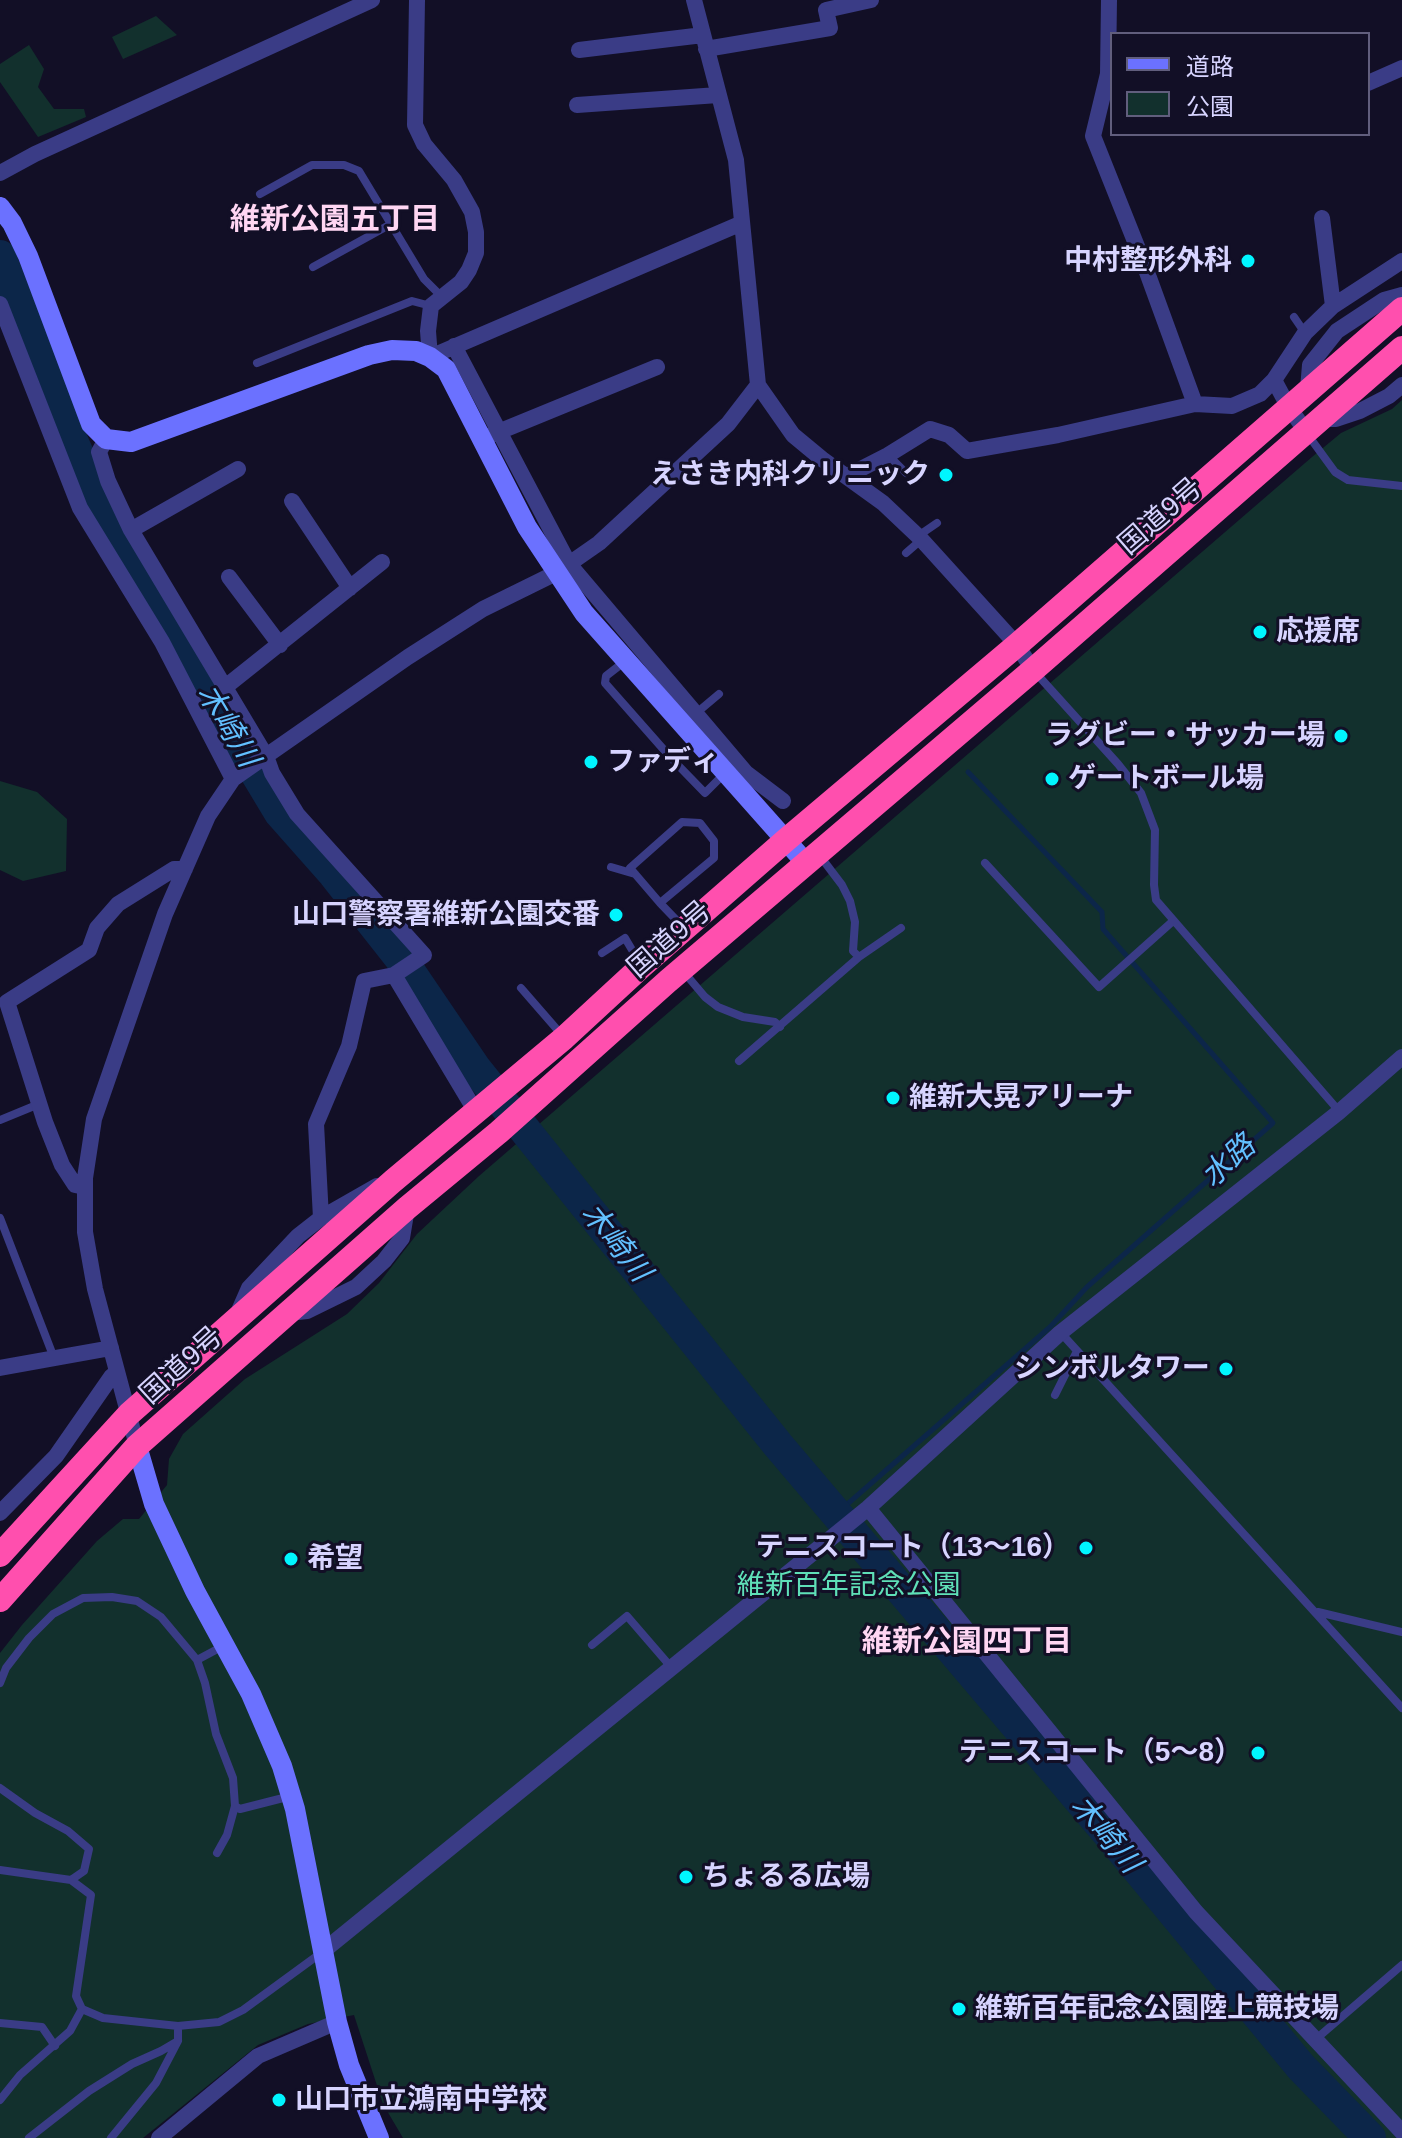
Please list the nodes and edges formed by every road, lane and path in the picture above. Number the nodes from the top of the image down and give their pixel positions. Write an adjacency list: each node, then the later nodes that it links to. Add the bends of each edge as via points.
1 (372, 0): 13 (street)
2 (417, 0): 22 (street, via 415,125 454,180 472,212 476,232 469,270)
3 (694, 0): 6 (street)
4 (871, 0): 6 (street, via 826,10 830,28)
5 (1109, 0): 9 (street)
6 (704, 42): 7 (street); 11 (street)
7 (579, 50)
8 (1402, 68): 10 (street)
9 (1110, 74): 37 (street, via 1093,136)
10 (1370, 82)
11 (718, 95): 12 (street); 17 (street, via 736,160)
12 (577, 105)
13 (0, 173)
14 (260, 194): 18 (lane, via 312,165 344,165 359,171)
15 (0, 207): 41 (street, via 28,256 91,424)
16 (1322, 218): 24 (street)
17 (742, 223): 28 (street); 34 (street)
18 (391, 224): 20 (lane); 22 (lane)
19 (1402, 261): 24 (street)
20 (313, 267)
21 (1402, 295): 36 (street, via 1384,300 1337,331 1310,365)
22 (437, 302): 30 (street, via 428,331); 31 (lane, via 412,301)
23 (0, 304): 65 (street, via 80,508 162,642)
24 (1333, 306): 27 (street)
25 (1402, 309): 36 (highway, 国道9号)
26 (1294, 317): 27 (lane)
27 (1305, 333): 33 (street)
28 (454, 346): 30 (street); 40 (street)
29 (1402, 348): 39 (highway, 国道9号)
30 (430, 357): 40 (street, via 446,369); 41 (street, via 392,350 369,355 131,442)
31 (257, 363)
32 (657, 367): 40 (street)
33 (1274, 380): 37 (street, via 1260,394 1232,406); 38 (street)
34 (758, 385): 45 (street, via 793,435); 53 (street, via 686,466)
35 (1402, 385): 39 (street, via 1360,411)
36 (1308, 389): 38 (highway, 国道9号)
37 (1195, 404): 42 (street, via 967,451 949,435 930,429)
38 (1288, 406): 39 (street); 57 (highway, 国道9号)
39 (1312, 424): 46 (lane, via 1335,472 1348,480); 59 (highway, 国道9号)
40 (490, 435): 53 (street, via 527,527)
41 (106, 439): 49 (street, via 99,452)
42 (888, 455): 44 (lane); 45 (street)
43 (238, 469): 49 (street)
44 (906, 473)
45 (847, 476): 50 (street)
46 (1402, 486)
47 (292, 501): 55 (street)
48 (937, 523): 50 (lane)
49 (131, 530): 60 (street)
50 (920, 538): 51 (lane); 57 (street)
51 (906, 553)
52 (382, 562): 55 (street)
53 (562, 569): 58 (street, via 584,613); 62 (street); 63 (street, via 483,609)
54 (229, 577): 56 (street)
55 (350, 588): 56 (street)
56 (280, 645): 60 (street)
57 (1017, 645): 59 (street); 67 (highway, 国道9号)
58 (626, 659): 62 (street); 64 (lane, via 606,676 605,683 619,701 705,793)
59 (1033, 670): 68 (highway, 国道9号); 74 (lane, via 1141,793 1155,830 1156,900)
60 (224, 688): 63 (street)
61 (719, 694): 62 (lane)
62 (689, 718): 64 (street); 66 (street)
63 (266, 756): 65 (street); 81 (street, via 297,814 424,955)
64 (726, 772): 67 (street)
65 (233, 779): 71 (street, via 208,816)
66 (783, 801)
67 (786, 840): 68 (street); 75 (highway, 国道9号)
68 (811, 857): 78 (lane, via 842,885 850,901 853,951); 80 (highway, 国道9号)
69 (985, 863): 74 (lane, via 1099,987)
70 (611, 867): 72 (lane)
71 (185, 869): 83 (street, via 174,869 118,904 97,928 89,950); 93 (street, via 94,1119)
72 (635, 875): 73 (lane); 73 (lane, via 630,868 682,822 700,823 714,841 714,858)
73 (660, 903): 75 (lane)
74 (1173, 921): 90 (lane)
75 (685, 928): 79 (highway, 国道9号)
76 (901, 928): 78 (lane)
77 (602, 953): 79 (lane, via 625,938)
78 (859, 957): 84 (lane)
79 (642, 966): 85 (highway, 国道9号)
80 (682, 970): 84 (lane, via 718,1007); 105 (highway, 国道9号)
81 (394, 975): 89 (street); 95 (street, via 364,981 349,1046 316,1124)
82 (521, 988): 85 (lane)
83 (4, 1002): 88 (street)
84 (780, 1027): 87 (lane)
85 (564, 1038): 89 (highway, 国道9号)
86 (1402, 1057): 90 (street)
87 (739, 1061)
88 (39, 1104): 91 (lane); 93 (street, via 62,1165 75,1185)
89 (479, 1110): 92 (highway, 国道9号)
90 (1339, 1112): 97 (street)
91 (0, 1120)
92 (393, 1181): 95 (street, via 371,1187); 96 (highway, 国道9号)
93 (85, 1187): 98 (street, via 85,1232)
94 (0, 1218): 100 (lane)
95 (321, 1218): 96 (street, via 249,1288)
96 (234, 1322): 104 (highway, 国道9号)
97 (1060, 1333): 99 (lane); 106 (street)
98 (111, 1348): 100 (street); 102 (street)
99 (1077, 1351): 103 (lane); 110 (lane)
100 (54, 1358): 101 (street)
101 (0, 1368)
102 (117, 1372): 104 (street); 107 (street, via 56,1456)
103 (1055, 1395)
104 (129, 1414): 105 (street); 108 (highway, 国道9号)
105 (137, 1446): 109 (highway, 国道9号); 112 (street, via 154,1504)
106 (868, 1508): 115 (street); 130 (street, via 1196,1912)
107 (0, 1513)
108 (0, 1555)
109 (0, 1600)
110 (1317, 1612): 111 (lane); 117 (lane)
111 (1402, 1632)
112 (225, 1645): 114 (lane); 119 (street, via 268,1731)
113 (592, 1645): 115 (lane, via 627,1616)
114 (197, 1660): 116 (lane, via 161,1617 137,1601 83,1598 37,1630); 120 (lane, via 233,1778)
115 (671, 1667): 124 (street)
116 (0, 1683)
117 (1402, 1708)
118 (0, 1788): 123 (lane, via 89,1849 84,1871)
119 (291, 1796): 120 (lane); 124 (street)
120 (235, 1806): 121 (lane)
121 (217, 1853)
122 (0, 1870): 123 (lane)
123 (71, 1880): 126 (lane, via 91,1895 76,1996)
124 (322, 1952): 127 (street); 129 (lane, via 243,2010 219,2022)
125 (1402, 1965): 130 (lane)
126 (82, 2009): 129 (lane, via 103,2018); 132 (lane)
127 (337, 2022): 137 (street, via 258,2056); 138 (street)
128 (0, 2023): 132 (lane, via 42,2027)
129 (178, 2026): 131 (lane)
130 (1315, 2040): 134 (street)
131 (178, 2041): 135 (lane, via 89,2091); 136 (lane, via 156,2083)
132 (55, 2046): 133 (lane)
133 (0, 2100)
134 (1402, 2132)
135 (29, 2138)
136 (111, 2138)
137 (159, 2138)
138 (379, 2138)

